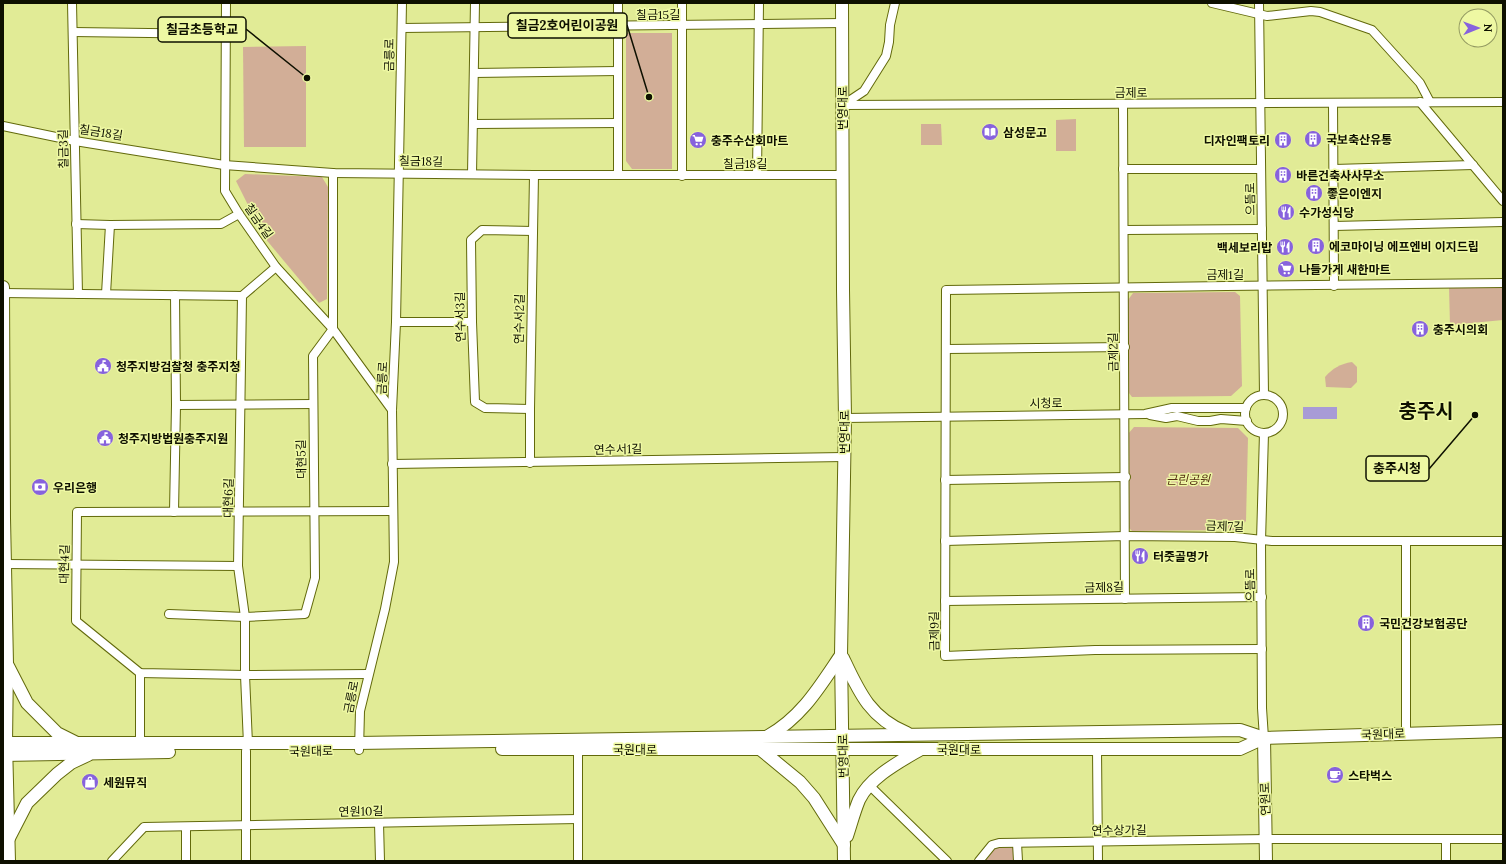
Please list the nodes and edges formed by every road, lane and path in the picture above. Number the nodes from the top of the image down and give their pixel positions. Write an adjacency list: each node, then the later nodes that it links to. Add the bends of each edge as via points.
1 (72, 3): 19 (street, 칠금3길)
2 (226, 3): 20 (street, 칠금4길)
3 (402, 3): 18 (street, 금릉로)
4 (475, 3): 17 (street)
5 (618, 3): 15 (street)
6 (682, 3): 16 (street)
7 (759, 3): 14 (street)
8 (842, 3): 13 (street, 번영대로)
9 (895, 3): 29 (street, via 886,56 864,91)
10 (1212, 3): 12 (street)
11 (1259, 3): 12 (street, 으뜸로)
12 (1259, 15): 24 (street, via 1320,12 1372,30 1420,83); 26 (street, 으뜸로)
13 (842, 23): 14 (street, 칠금15길); 29 (street, 번영대로)
14 (759, 24): 16 (street, 칠금15길); 45 (street)
15 (618, 26): 16 (street, 칠금15길); 17 (street, 칠금15길); 21 (street)
16 (682, 26): 46 (street)
17 (474, 27): 18 (street, 칠금15길); 22 (street)
18 (402, 28): 40 (street, 금릉로)
19 (73, 32): 20 (street); 33 (street, 칠금3길)
20 (225, 34): 34 (street, 칠금4길)
21 (618, 71): 22 (street); 30 (street)
22 (474, 73): 31 (street)
23 (1420, 102): 24 (street, 금제로); 27 (street, 금제로); 35 (street)
24 (1430, 102): 25 (street, 금제로)
25 (1503, 102)
26 (1260, 103): 27 (street, 금제로); 28 (street, 금제로); 37 (street, 으뜸로)
27 (1333, 103): 38 (street)
28 (1123, 104): 29 (street, 금제로); 36 (street, 금제2길)
29 (842, 105): 42 (street, 번영대로)
30 (618, 123): 31 (street); 44 (street)
31 (474, 124): 41 (street)
32 (3, 126): 33 (street, 칠금18길)
33 (75, 140): 34 (street, 칠금18길); 50 (street, 칠금3길)
34 (224, 165): 39 (street, 칠금18길); 48 (street, 칠금4길, via 225,191)
35 (1473, 165): 38 (street); 47 (street)
36 (1123, 169): 37 (street); 54 (street, 금제2길)
37 (1261, 169): 53 (street, 으뜸로)
38 (1334, 169): 52 (street)
39 (333, 173): 40 (street, 칠금18길); 70 (street)
40 (399, 173): 41 (street, 칠금18길); 68 (street, 금릉로)
41 (472, 174): 43 (street, 칠금18길)
42 (842, 174): 45 (street, 칠금18길); 84 (street, 번영대로)
43 (534, 175): 44 (street, 칠금18길); 55 (street, 연수서2길)
44 (618, 175): 46 (street, 칠금18길)
45 (757, 175): 46 (street, 칠금18길)
46 (682, 176)
47 (1503, 201)
48 (239, 214): 51 (street, via 221,224); 56 (street, 칠금4길)
49 (1503, 222): 52 (street)
50 (76, 224): 51 (street); 64 (street, 칠금3길)
51 (110, 225): 65 (street)
52 (1334, 226): 60 (street)
53 (1262, 229): 54 (street); 59 (street, 으뜸로)
54 (1124, 230): 58 (street, 금제2길)
55 (533, 231): 69 (street, 연수서3길, via 482,230 471,240); 79 (street, 연수서2길)
56 (276, 267): 67 (street); 70 (street, 칠금4길)
57 (1503, 283): 60 (street, 금제1길)
58 (1124, 286): 59 (street, 금제1길); 62 (street, 금제1길); 71 (street, 금제2길)
59 (1263, 286): 60 (street, 금제1길); 73 (street, 으뜸로)
60 (1334, 286)
61 (3, 287): 63 (street)
62 (946, 290): 72 (street, 금제9길)
63 (3, 293): 64 (street); 77 (street)
64 (78, 294): 65 (street)
65 (106, 294): 66 (street)
66 (175, 295): 67 (street); 76 (street)
67 (242, 296): 74 (street, 대현6길)
68 (396, 322): 69 (street); 80 (street, 금릉로)
69 (472, 322): 79 (street, 연수서3길, via 475,402 485,408)
70 (332, 329): 75 (street, 대현5길, via 312,356); 80 (street, 칠금4길)
71 (1125, 347): 72 (street); 81 (street, 금제2길)
72 (946, 349): 83 (street, 금제9길)
73 (1264, 395): 78 (street, via 1251,400); 86 (street, via 1278,401 1283,412 1280,424)
74 (241, 404): 75 (street); 76 (street); 92 (street, 대현6길)
75 (312, 404): 93 (street, 대현5길)
76 (176, 405): 95 (street)
77 (3, 406): 96 (street)
78 (1246, 408): 82 (street, 시청로, via 1172,408); 85 (street)
79 (530, 409): 88 (street, 연수서2길)
80 (392, 410): 89 (street, 금릉로)
81 (1125, 413): 82 (street, 시청로); 83 (street, 시청로); 90 (street, 금제2길)
82 (1145, 414): 85 (street, via 1166,418 1177,416 1198,421)
83 (946, 416): 84 (street, 시청로); 91 (street, 금제9길)
84 (845, 418): 87 (street, 번영대로)
85 (1247, 420): 86 (street, via 1252,428)
86 (1264, 433): 99 (street, 으뜸로)
87 (844, 457): 88 (street, 연수서1길); 112 (street, 번영대로)
88 (530, 463): 89 (street, 연수서1길)
89 (392, 464): 94 (street, 금릉로)
90 (1126, 477): 91 (street); 97 (street, 금제2길)
91 (945, 480): 98 (street, 금제9길)
92 (240, 511): 93 (street, 대현4길); 95 (street, 대현4길); 104 (street, 대현6길)
93 (314, 511): 94 (street, 대현4길); 110 (street, 대현5길, via 315,578 305,614)
94 (393, 511): 115 (street, 금릉로, via 394,562)
95 (174, 512): 103 (street, 대현4길, via 78,512)
96 (4, 518): 102 (street)
97 (1125, 536): 98 (street, 금제7길); 99 (street, 금제7길, via 1236,538); 107 (street, 금제2길)
98 (946, 541): 108 (street, 금제9길)
99 (1261, 541): 100 (street, 금제7길); 106 (street, 으뜸로)
100 (1406, 541): 101 (street, 금제7길); 118 (street)
101 (1503, 541)
102 (5, 564): 103 (street); 105 (street)
103 (76, 564): 104 (street); 114 (street, 대현4길, via 76,621)
104 (238, 566): 110 (street, 대현6길)
105 (4, 595): 113 (street)
106 (1262, 597): 107 (street, 금제8길); 111 (street, 으뜸로)
107 (1125, 599): 108 (street, 금제8길)
108 (945, 601): 111 (street, 금제9길, via 945,656 1095,650)
109 (169, 614): 110 (street, 대현5길)
110 (245, 617): 116 (street, 대현6길)
111 (1262, 649): 122 (street, 으뜸로)
112 (841, 655): 119 (street, via 861,696 875,712 893,727); 120 (street, 번영대로); 121 (street, via 798,714)
113 (5, 668): 123 (street, via 27,703 57,733); 129 (street)
114 (140, 673): 116 (street); 124 (street)
115 (368, 674): 116 (street); 125 (street, 금릉로, via 360,710)
116 (245, 675): 126 (street, 대현6길)
117 (1503, 732): 118 (street, 국원대로)
118 (1406, 734): 122 (street, 국원대로)
119 (912, 735): 120 (street, 국원대로); 122 (street, 국원대로, via 1240,730)
120 (842, 736): 121 (street, 국원대로); 128 (street, 번영대로)
121 (766, 737): 125 (street, 국원대로)
122 (1264, 738): 132 (street, 국원대로, via 1240,749); 140 (street, 연원로)
123 (80, 744): 124 (street, 국원대로); 129 (street, 국원대로)
124 (140, 744): 126 (street, 국원대로)
125 (359, 747): 126 (street, 국원대로); 127 (street, 국원대로)
126 (247, 748): 133 (street, 국원대로); 138 (street, 대현6길)
127 (578, 748): 130 (street, 국원대로); 135 (street)
128 (842, 748): 130 (street, 국원대로); 131 (street, 국원대로); 145 (street, 번영대로)
129 (4, 749): 133 (street, 국원대로); 139 (street)
130 (760, 749): 145 (street, via 800,782 814,798)
131 (921, 749): 132 (street, 국원대로); 134 (street, via 890,767)
132 (1097, 749): 143 (street)
133 (92, 753): 139 (street, via 71,763 27,802)
134 (870, 786): 145 (street, via 860,799); 153 (street)
135 (578, 819): 136 (street, 연원10길); 151 (street)
136 (379, 823): 138 (street, 연원10길); 150 (street)
137 (186, 826): 138 (street, 연원10길); 147 (street, 연원10길, via 144,827); 148 (street)
138 (246, 826): 149 (street, 대현6길)
139 (6, 835): 146 (street)
140 (1267, 839): 141 (street, 연수상가길); 143 (street, 연수상가길); 157 (street, 연원로)
141 (1446, 839): 142 (street, 연수상가길); 158 (street)
142 (1503, 839)
143 (1098, 842): 144 (street, 연수상가길); 156 (street)
144 (1017, 843): 154 (street, 연수상가길, via 992,845); 155 (street)
145 (844, 845): 152 (street, 번영대로)
146 (9, 861)
147 (112, 861)
148 (186, 861)
149 (246, 861)
150 (380, 861)
151 (578, 861)
152 (844, 861)
153 (947, 861)
154 (979, 861)
155 (1018, 861)
156 (1098, 861)
157 (1266, 861)
158 (1446, 861)

